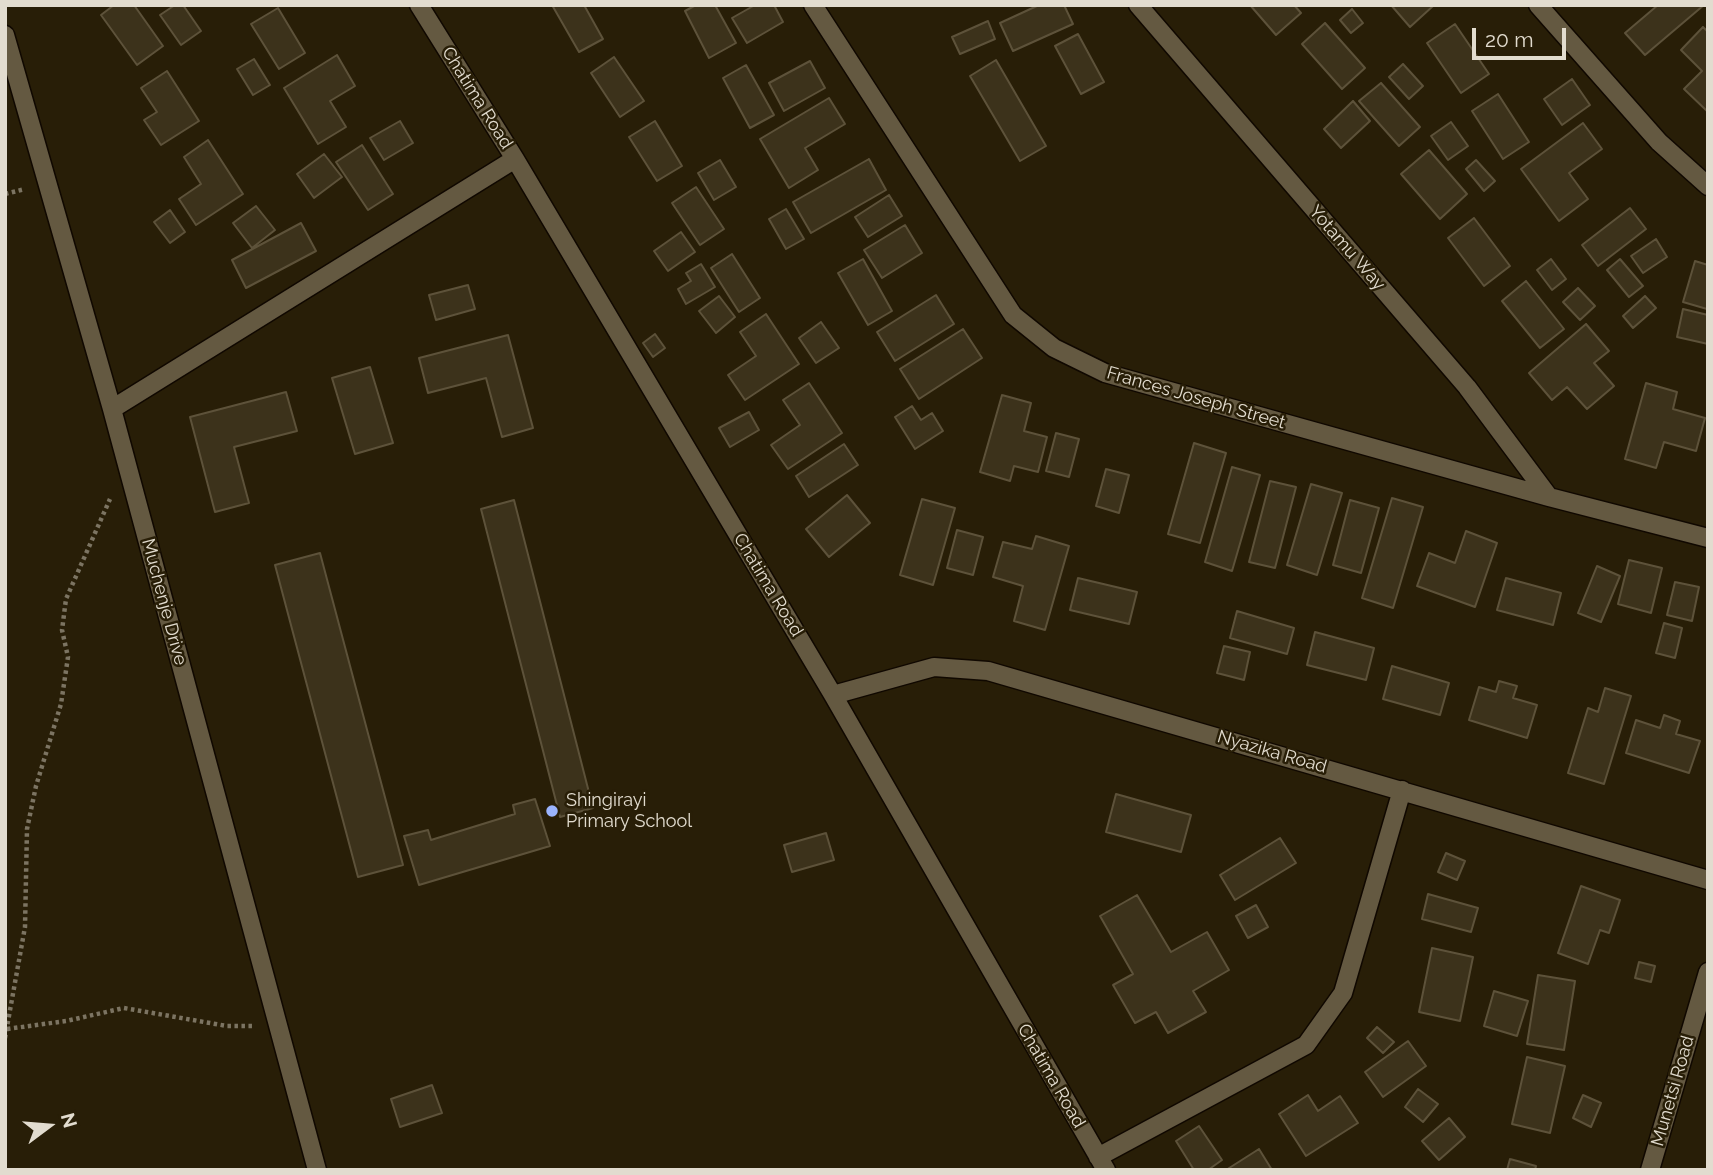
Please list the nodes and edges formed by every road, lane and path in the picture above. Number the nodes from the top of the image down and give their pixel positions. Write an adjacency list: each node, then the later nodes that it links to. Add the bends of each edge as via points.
1 (419, 5): 6 (street, Chatima Road)
2 (813, 5): 10 (street, Frances Joseph Street, via 1013,315 1054,348 1105,373)
3 (1138, 5): 10 (street, Yotamu Way, via 1467,387)
4 (1538, 5): 7 (street, via 1658,142)
5 (5, 35): 8 (street, Muchenje Drive)
6 (514, 159): 8 (street); 12 (street, Chatima Road)
7 (1708, 186)
8 (112, 409): 9 (street, Muchenje Drive)
9 (131, 480): 16 (street, Muchenje Drive); 17 (path, via 113,492 66,599 62,630 68,657 61,704 27,829 25,927)
10 (1549, 498): 11 (street, Frances Joseph Street)
11 (1708, 538)
12 (833, 695): 13 (street, Nyazika Road, via 934,667 988,671); 19 (street, Chatima Road)
13 (1402, 790): 14 (street, Nyazika Road); 19 (street, via 1343,993 1306,1045)
14 (1708, 880)
15 (1708, 972): 21 (street, Munetsi Road)
16 (278, 1025): 17 (path, via 226,1026 124,1008); 20 (street, Muchenje Drive)
17 (7, 1029): 18 (path)
18 (5, 1038)
19 (1102, 1163)
20 (317, 1170)
21 (1650, 1170)

